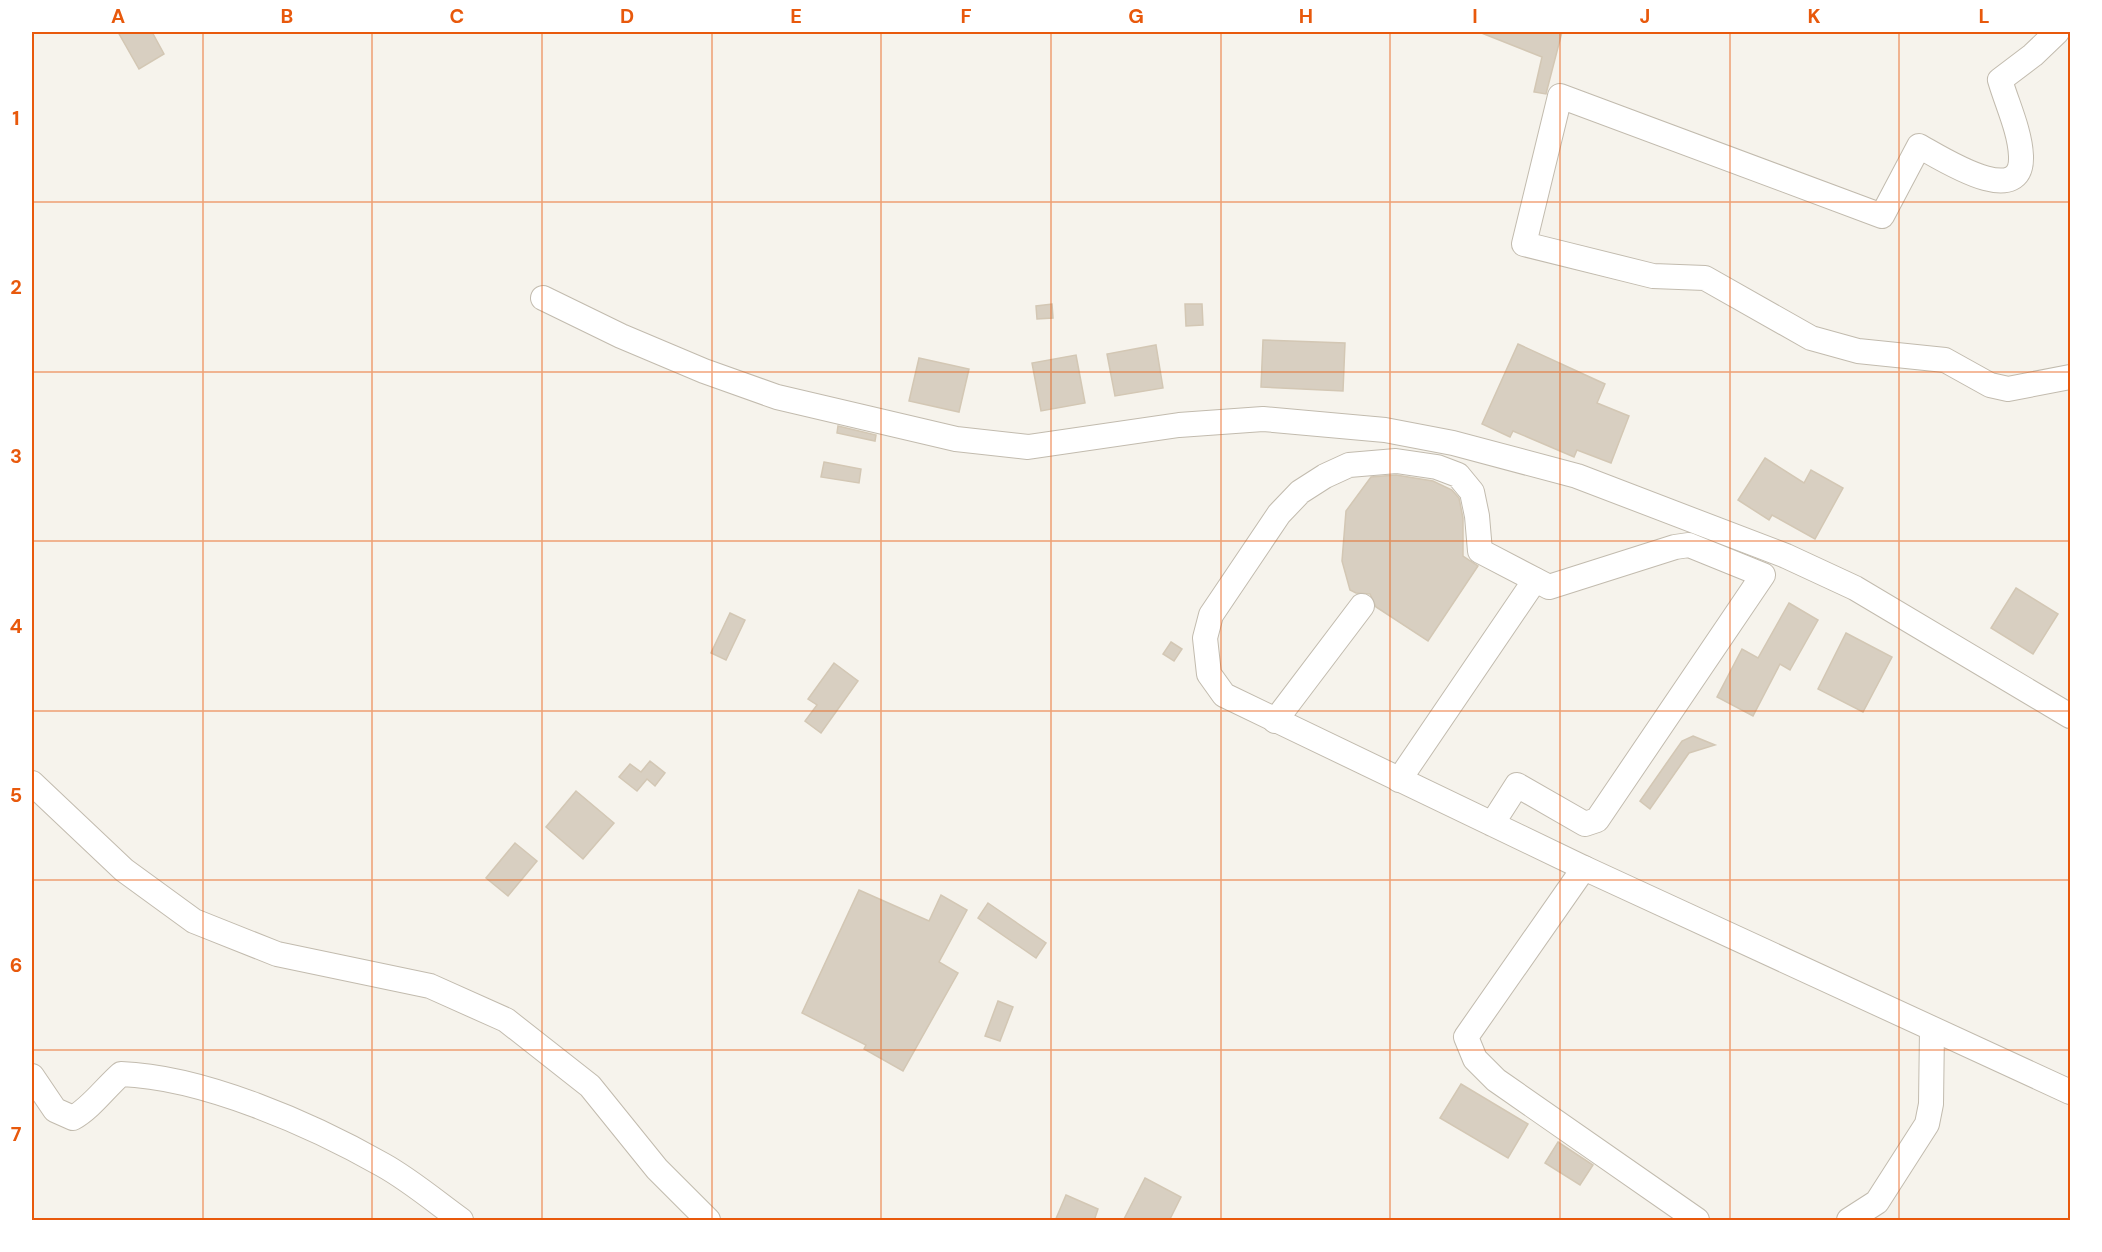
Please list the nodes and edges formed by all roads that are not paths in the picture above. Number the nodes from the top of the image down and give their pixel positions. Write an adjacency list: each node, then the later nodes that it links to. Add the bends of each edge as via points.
1 (2057, 32): 3 (street, via 2000,80 2018,138 2018,170 2009,179 1995,182 1919,146 1882,216 1560,96 1524,244 1653,276 1705,278 1811,338 1858,351 1945,360 1990,385 2008,389)
2 (543, 298): 6 (street, via 693,367 777,397 956,440 1028,447 1179,424 1263,419 1385,430 1453,443 1566,473 1786,556 1855,588)
3 (2070, 377)
4 (1535, 580): 7 (street, via 1480,551 1472,492 1458,475 1437,466 1396,461 1349,465 1325,476 1300,492 1279,514 1211,615 1205,638 1209,674 1224,695); 8 (street); 10 (street, via 1549,587 1689,546 1763,575 1597,820 1585,824 1571,819 1517,785)
5 (1362, 606): 7 (street)
6 (2070, 716)
7 (1275, 721): 8 (street)
8 (1399, 780): 10 (street)
9 (32, 783): 16 (street, via 124,870 194,921 277,954 430,986 506,1020 590,1086 657,1169)
10 (1492, 824): 11 (street)
11 (1584, 868): 12 (street); 17 (street, via 1466,1037 1475,1059 1496,1080)
12 (1932, 1030): 14 (street); 18 (street, via 1927,1124 1877,1202)
13 (32, 1076): 15 (street, via 55,1110 73,1118 84,1112 121,1074 146,1075 216,1092 289,1119 384,1165)
14 (2070, 1092)
15 (461, 1221)
16 (708, 1221)
17 (1696, 1221)
18 (1849, 1221)

